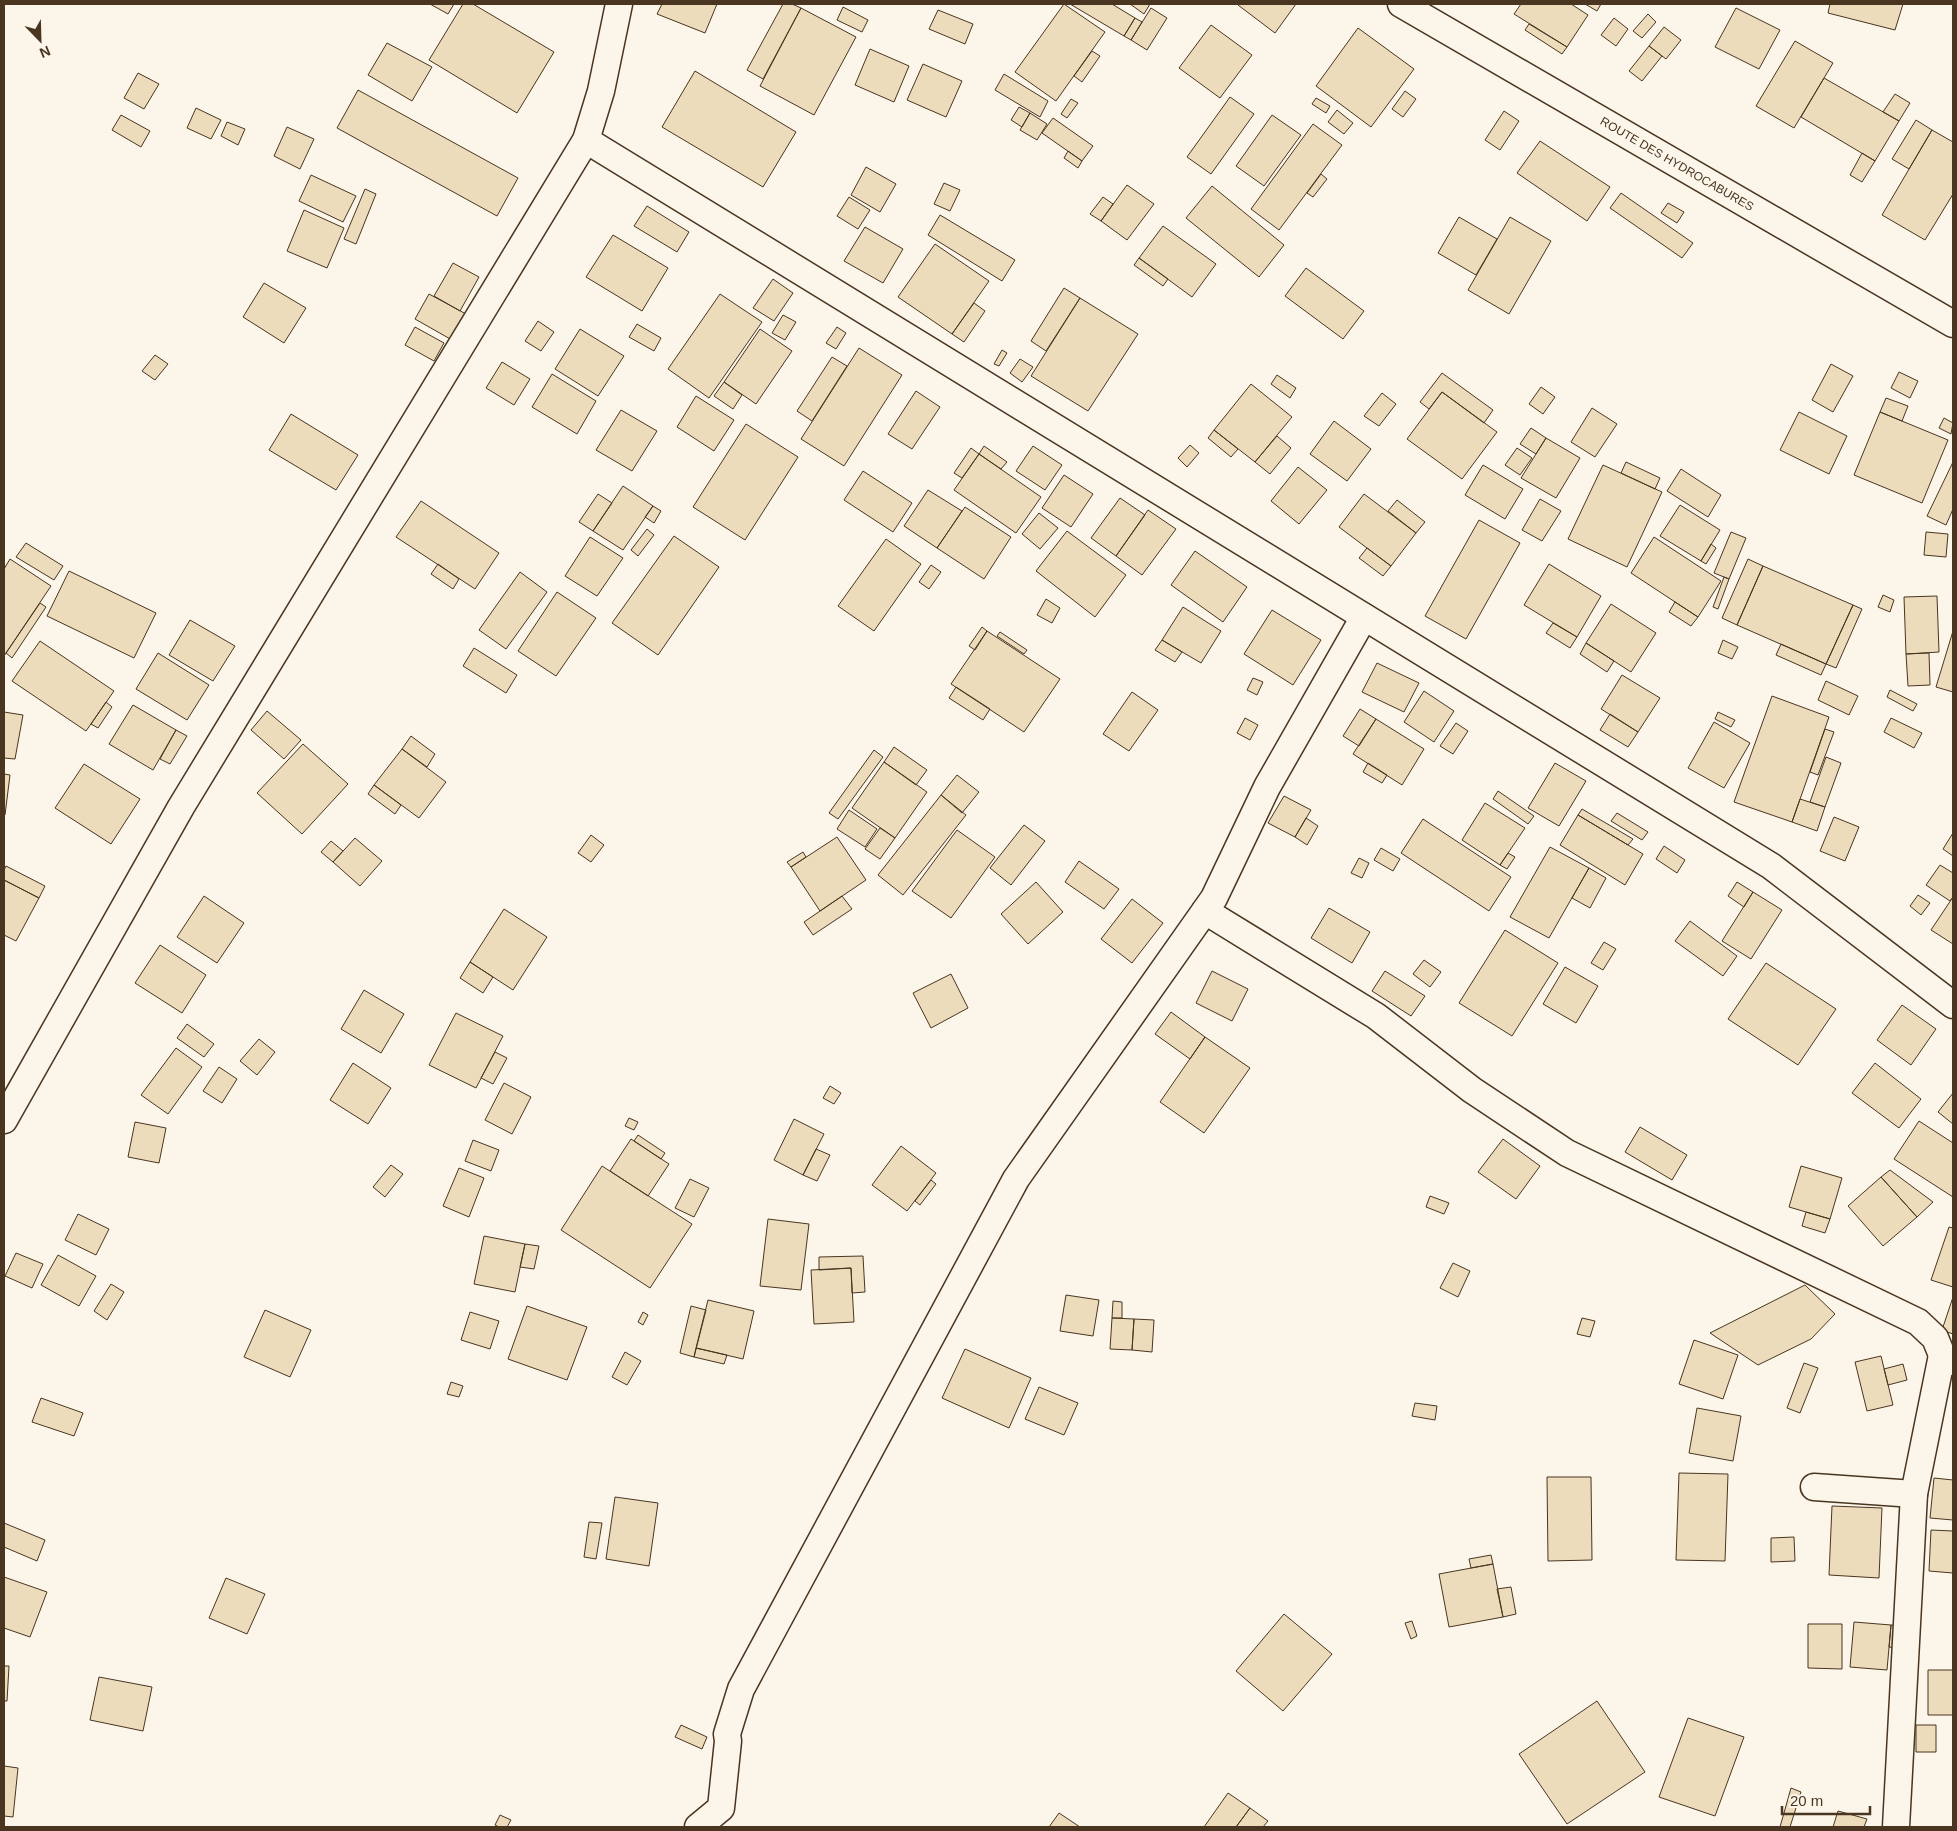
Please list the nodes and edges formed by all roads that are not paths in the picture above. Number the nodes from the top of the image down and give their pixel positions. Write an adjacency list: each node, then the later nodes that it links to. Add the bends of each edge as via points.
1 (619, 4): 3 (street, via 601,91)
2 (1401, 4): 4 (street, ROUTE DES HYDROCABURES)
3 (586, 140): 5 (street); 8 (street, via 181,807)
4 (1953, 324)
5 (1364, 617): 6 (street, via 1267,787); 7 (street, via 1771,866)
6 (1205, 911): 9 (street, via 1376,1016 1472,1090 1568,1153 1918,1322 1935,1338); 12 (street, via 1016,1179 741,1689 727,1734 721,1808)
7 (1953, 1005)
8 (4, 1120)
9 (1948, 1359): 11 (street)
10 (1814, 1486): 11 (street)
11 (1914, 1494): 13 (street)
12 (698, 1827)
13 (1896, 1827)

